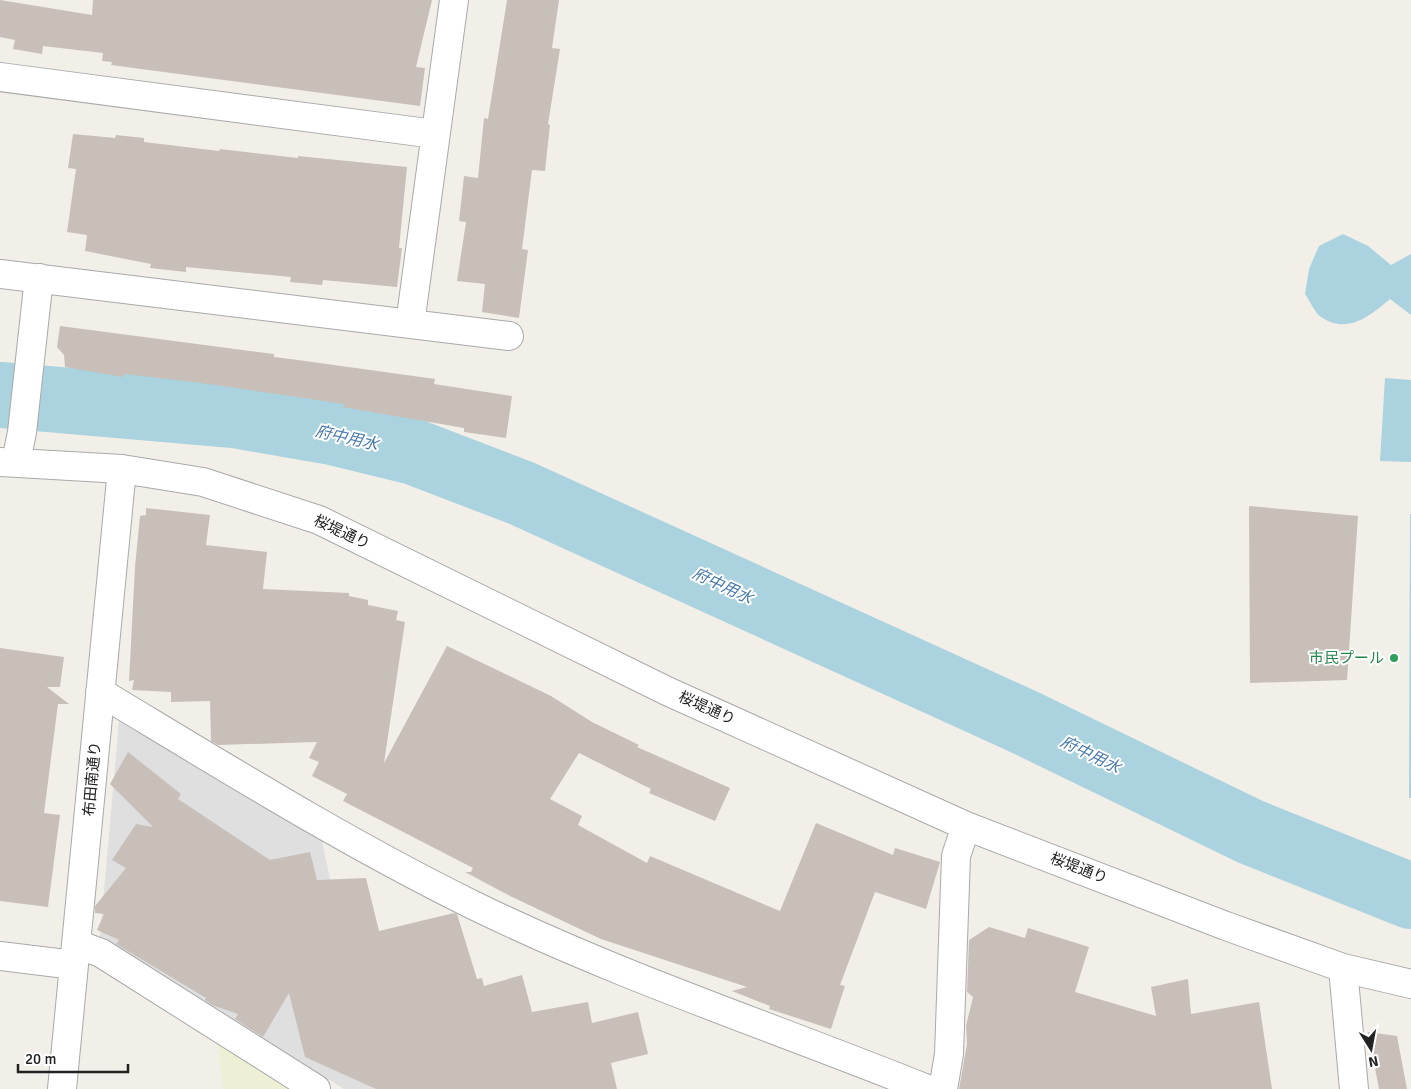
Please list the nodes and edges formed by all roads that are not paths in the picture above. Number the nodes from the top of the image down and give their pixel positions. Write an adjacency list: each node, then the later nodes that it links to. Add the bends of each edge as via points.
1 (454, 0): 3 (street)
2 (0, 77): 3 (street)
3 (436, 134): 6 (street)
4 (0, 274): 5 (street)
5 (39, 278): 6 (street); 8 (street, via 22,432)
6 (410, 324): 7 (street)
7 (510, 336)
8 (8, 462): 9 (street, 桜堤通り)
9 (122, 469): 10 (street, 布田南通り); 11 (street, 桜堤通り, via 203,482 319,520 668,691)
10 (100, 692): 12 (street, 布田南通り); 18 (street, via 315,822 473,905 590,958)
11 (966, 826): 14 (street, 桜堤通り); 19 (street, via 956,856 949,1054)
12 (75, 954): 13 (street); 16 (street, 布田南通り); 17 (street, via 101,953)
13 (0, 956)
14 (1343, 968): 15 (street, 桜堤通り); 20 (street)
15 (1411, 984)
16 (62, 1089)
17 (316, 1089)
18 (927, 1089)
19 (943, 1089)
20 (1354, 1089)

